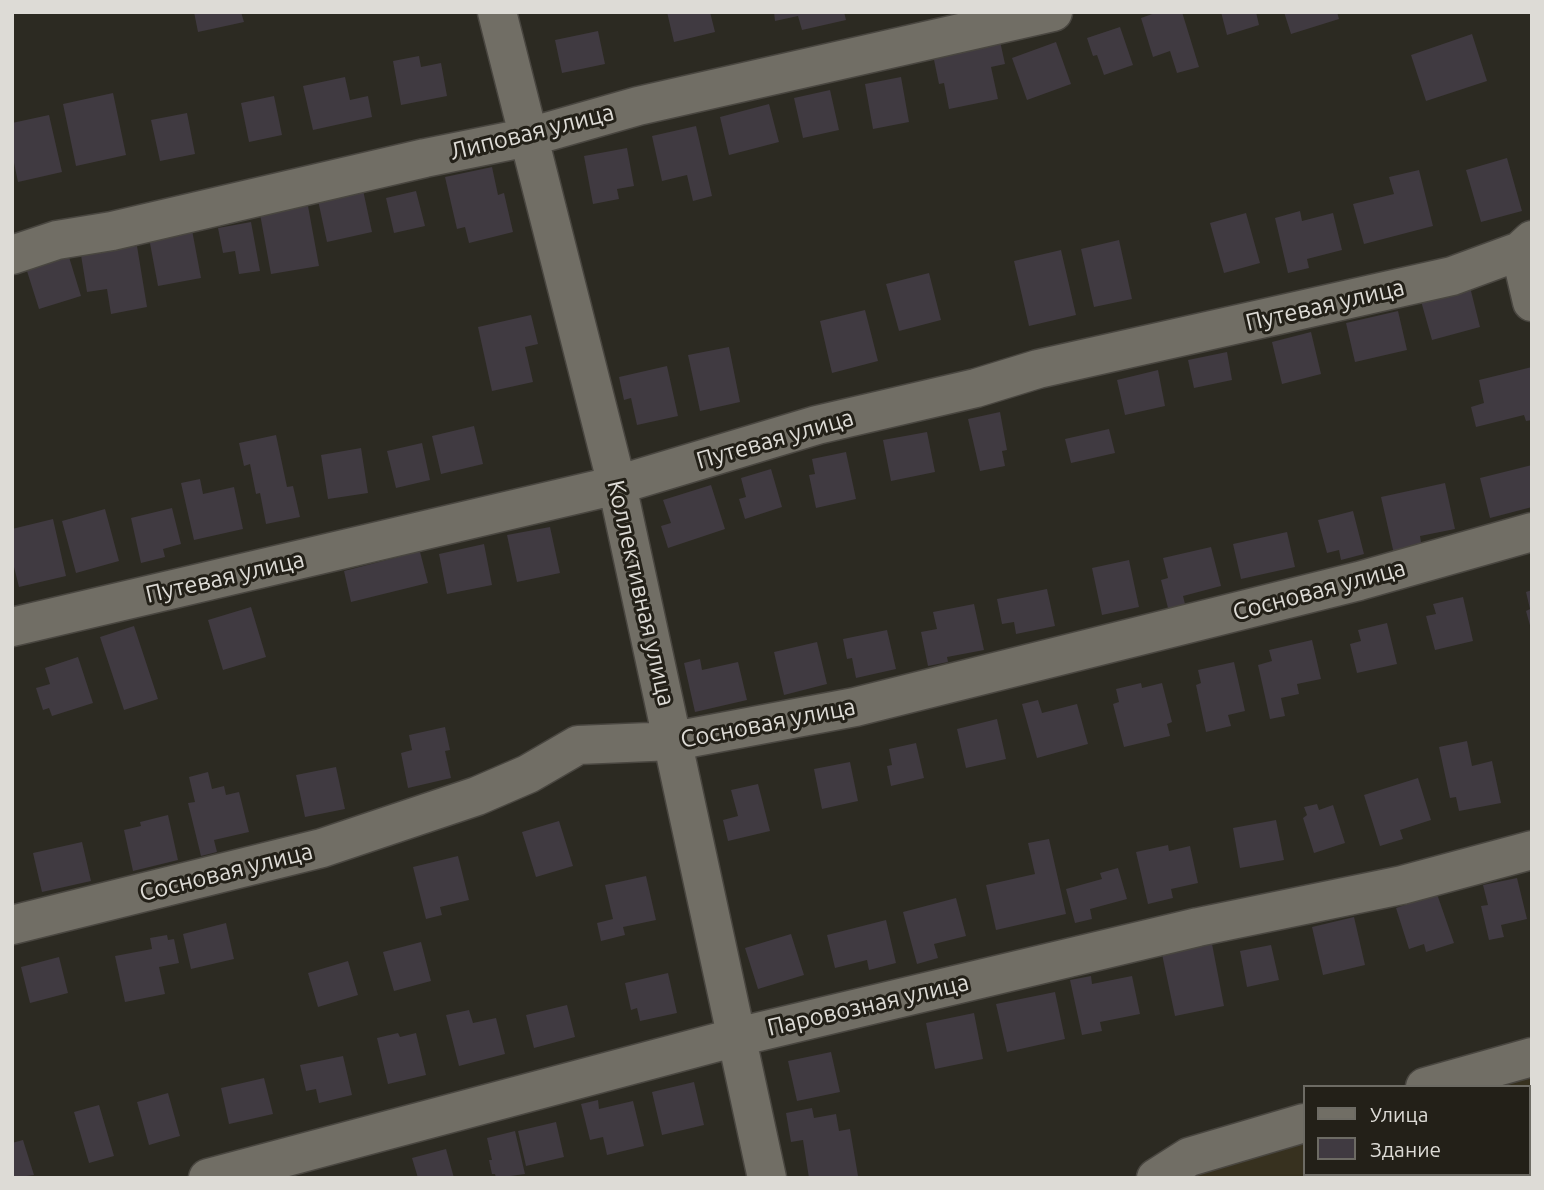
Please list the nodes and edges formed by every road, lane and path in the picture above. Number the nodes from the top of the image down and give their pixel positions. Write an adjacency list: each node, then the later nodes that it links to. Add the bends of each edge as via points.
1 (497, 12): 3 (street, Коллективная улица)
2 (1053, 12): 3 (street, Липовая улица, via 638,106)
3 (529, 137): 5 (street, Липовая улица, via 57,240); 7 (street, Коллективная улица)
4 (1526, 246): 6 (street); 7 (street, Путевая улица, via 1452,276 1038,369 817,425)
5 (12, 255)
6 (1532, 302)
7 (617, 485): 9 (street, Путевая улица); 10 (street, Коллективная улица)
8 (1532, 532): 10 (street, Сосновая улица, via 1347,584 855,707)
9 (12, 627)
10 (674, 741): 12 (street, Сосновая улица, via 578,745 477,796 322,848); 13 (street, Коллективная улица)
11 (1532, 850): 13 (street, Паровозная улица, via 1402,885 1198,927)
12 (12, 925)
13 (737, 1037): 17 (street, Паровозная улица); 18 (street, Коллективная улица)
14 (1532, 1057): 15 (street)
15 (1433, 1085)
16 (1302, 1124): 19 (street, via 1189,1157)
17 (208, 1178)
18 (767, 1178)
19 (1156, 1178)

